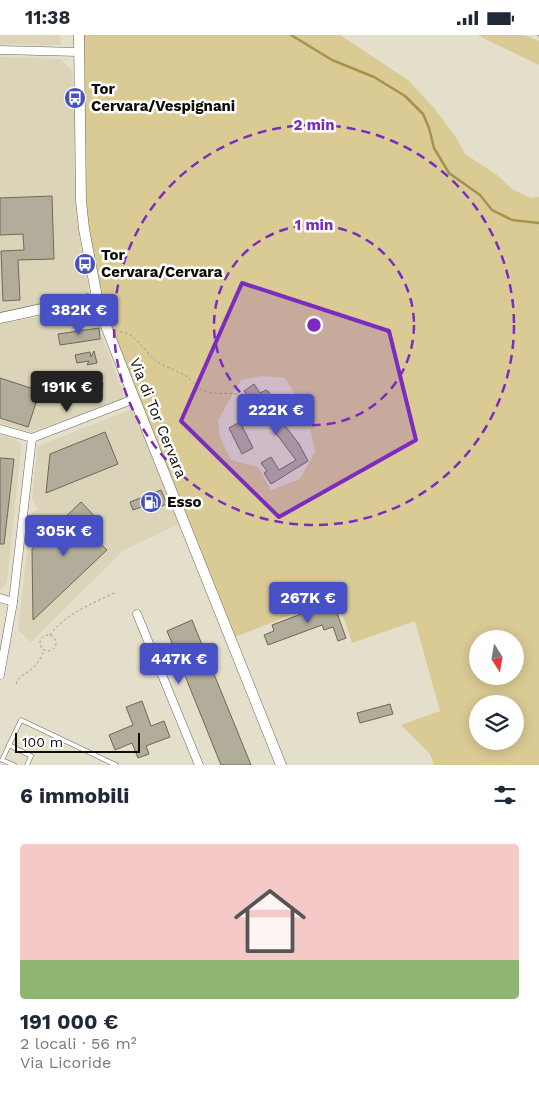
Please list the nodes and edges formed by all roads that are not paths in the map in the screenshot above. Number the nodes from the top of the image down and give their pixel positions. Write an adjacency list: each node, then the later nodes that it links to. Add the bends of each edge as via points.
1 (79, 35): 3 (street, Via di Tor Cervara)
2 (0, 50): 3 (street)
3 (79, 52): 4 (street, Via di Tor Cervara, via 81,201)
4 (97, 297): 5 (street); 6 (street, Via di Tor Cervara)
5 (0, 318)
6 (134, 399): 8 (street); 18 (street, Via di Tor Cervara)
7 (0, 429): 8 (street)
8 (32, 438): 10 (street)
9 (0, 598): 10 (street)
10 (13, 602): 12 (street)
11 (137, 614): 17 (street)
12 (0, 675)
13 (9, 745): 14 (lane, via 2,760); 15 (lane, via 31,756); 16 (lane, via 21,720)
14 (14, 765)
15 (27, 765)
16 (116, 765)
17 (199, 765)
18 (281, 765)

